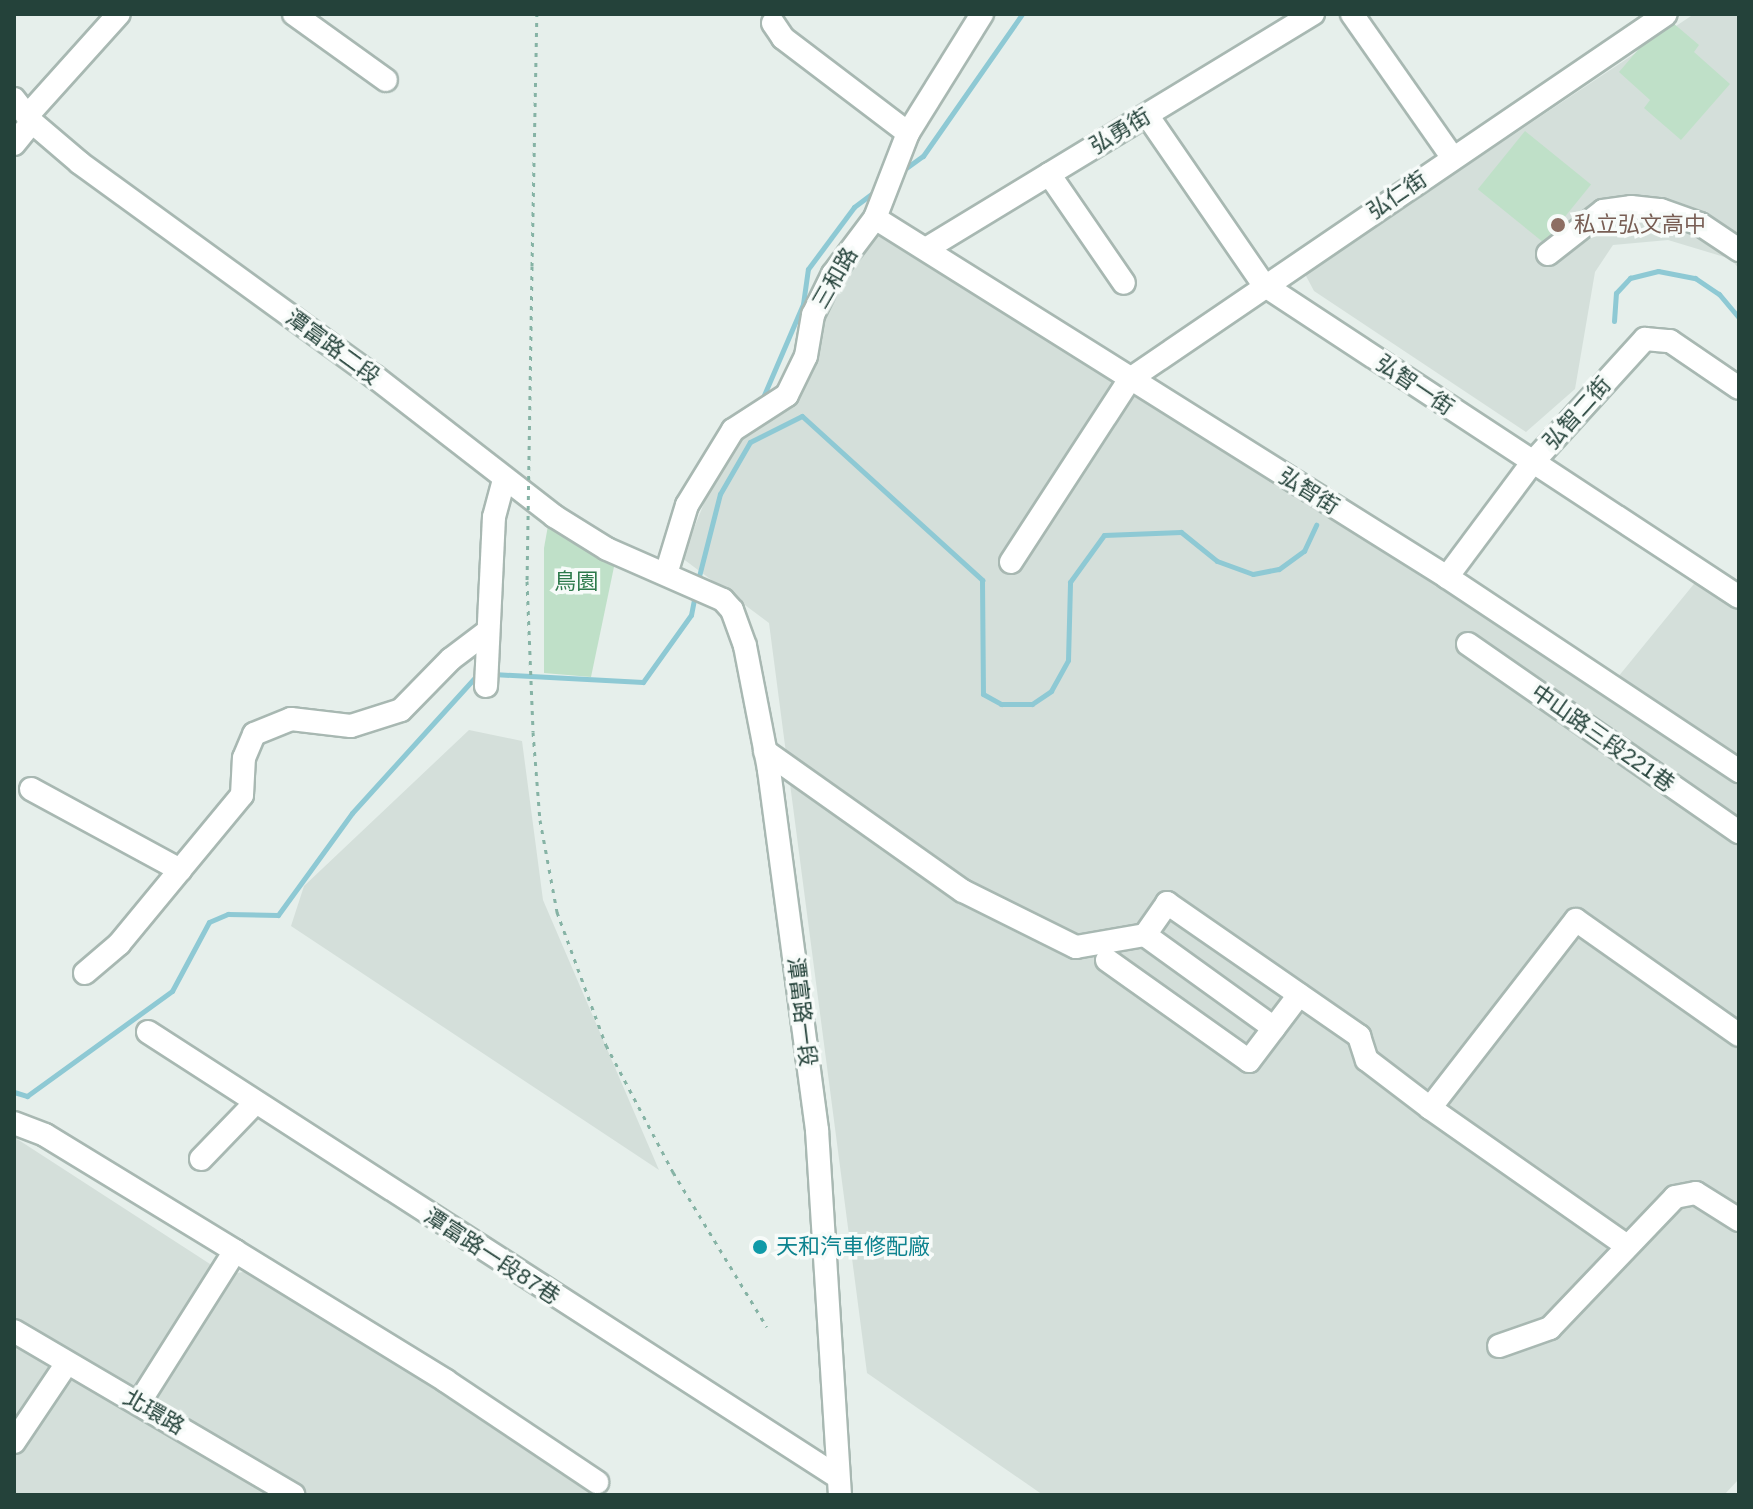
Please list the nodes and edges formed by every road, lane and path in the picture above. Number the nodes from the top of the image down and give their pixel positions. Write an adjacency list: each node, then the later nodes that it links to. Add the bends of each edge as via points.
1 (119, 14): 10 (street)
2 (294, 14): 9 (street)
3 (537, 14): 52 (path, bridge, via 527,581 540,820 557,912 606,1045 673,1172)
4 (982, 14): 12 (street, 三和路)
5 (1313, 14): 11 (street, 弘勇街)
6 (1352, 14): 14 (street)
7 (1666, 14): 14 (street, 弘仁街)
8 (773, 23): 12 (street, via 783,38)
9 (386, 80)
10 (24, 113): 13 (street); 25 (street, 潭富路二段)
11 (1147, 115): 15 (street, 弘勇街); 21 (street, 弘智一街)
12 (908, 133): 16 (street, 三和路)
13 (14, 144)
14 (1453, 158): 21 (street, 弘仁街)
15 (1049, 174): 17 (street, 弘勇街); 20 (street)
16 (875, 218): 17 (street, 弘智街); 27 (street, 三和路, via 813,315 806,356 787,395 733,430 687,505)
17 (926, 249): 22 (street, 弘智街)
18 (1739, 250): 19 (street, via 1700,224 1661,210 1631,207 1603,211)
19 (1548, 254)
20 (1124, 283)
21 (1264, 285): 22 (street, 弘仁街); 24 (street, 弘智一街)
22 (1130, 379): 26 (street); 28 (street, 弘智街)
23 (1739, 388): 24 (street, 弘智二街, via 1670,341 1645,339)
24 (1532, 463): 28 (street, 弘智二街); 29 (street, 弘智一街)
25 (504, 479): 27 (street, 潭富路二段, via 607,549); 30 (street, via 494,517)
26 (1011, 562)
27 (674, 577): 33 (street, 潭富路一段, via 723,600 738,623)
28 (1447, 577): 34 (street, 弘智街)
29 (1739, 597)
30 (488, 640): 32 (street); 37 (street, via 451,659 401,710 351,726 291,719 254,734 244,758 242,795)
31 (1468, 644): 36 (street, 中山路三段221巷)
32 (486, 684)
33 (765, 751): 38 (street, via 963,891 1076,947); 59 (street, 潭富路一段, via 817,1130)
34 (1739, 771)
35 (31, 789): 37 (street)
36 (1739, 832)
37 (180, 870): 40 (street, via 119,944)
38 (1145, 935): 41 (street, via 1167,903); 42 (street)
39 (1107, 960): 42 (street, via 1249,1061)
40 (85, 973)
41 (1299, 995): 42 (street); 46 (street, via 1359,1036 1367,1060)
42 (1274, 1028)
43 (148, 1032): 45 (street, 潭富路一段87巷)
44 (1739, 1035): 46 (street, via 1576,920)
45 (255, 1103): 48 (street); 59 (street, 潭富路一段87巷)
46 (1430, 1108): 50 (street)
47 (14, 1123): 51 (street, via 45,1135)
48 (201, 1159)
49 (1739, 1220): 50 (street, via 1696,1193 1675,1197)
50 (1627, 1246): 54 (street, via 1550,1328)
51 (235, 1251): 56 (street); 58 (street)
52 (767, 1327)
53 (14, 1331): 55 (street, 北環路)
54 (1499, 1346)
55 (67, 1363): 56 (street, 北環路); 57 (street)
56 (139, 1403): 60 (street, 北環路)
57 (14, 1442)
58 (597, 1482)
59 (839, 1486)
60 (293, 1495)

